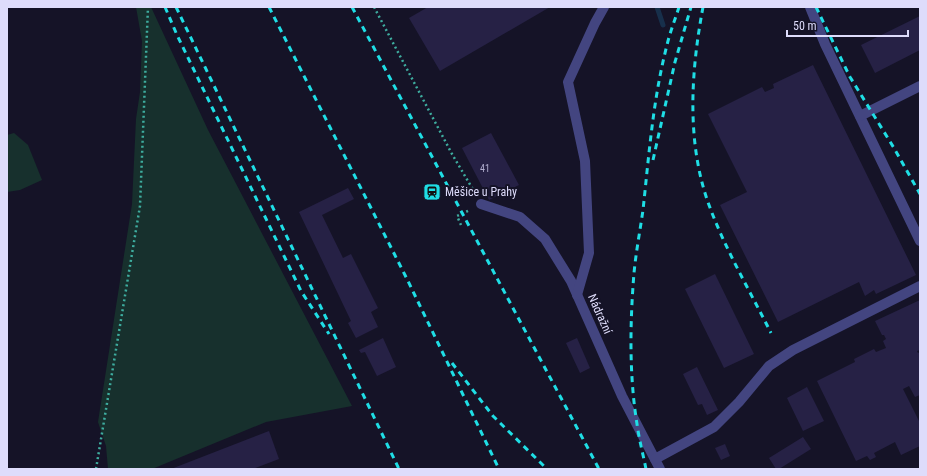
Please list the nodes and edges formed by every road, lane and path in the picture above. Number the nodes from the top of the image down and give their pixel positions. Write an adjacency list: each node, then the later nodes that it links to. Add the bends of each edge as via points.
1 (148, 7): 13 (path, via 140,206)
2 (374, 7): 7 (path)
3 (604, 7): 11 (lane, via 568,82 585,161 589,253)
4 (810, 7): 6 (lane)
5 (920, 86): 6 (lane)
6 (860, 116): 9 (lane)
7 (481, 204): 8 (path, via 456,216); 11 (lane, Nádražní, via 520,217 544,239)
8 (461, 225)
9 (920, 241)
10 (920, 286): 12 (lane, via 793,350 769,366 714,427)
11 (577, 295): 12 (lane, Nádražní, via 622,396)
12 (655, 459): 14 (lane, Nádražní)
13 (96, 469)
14 (660, 469)

